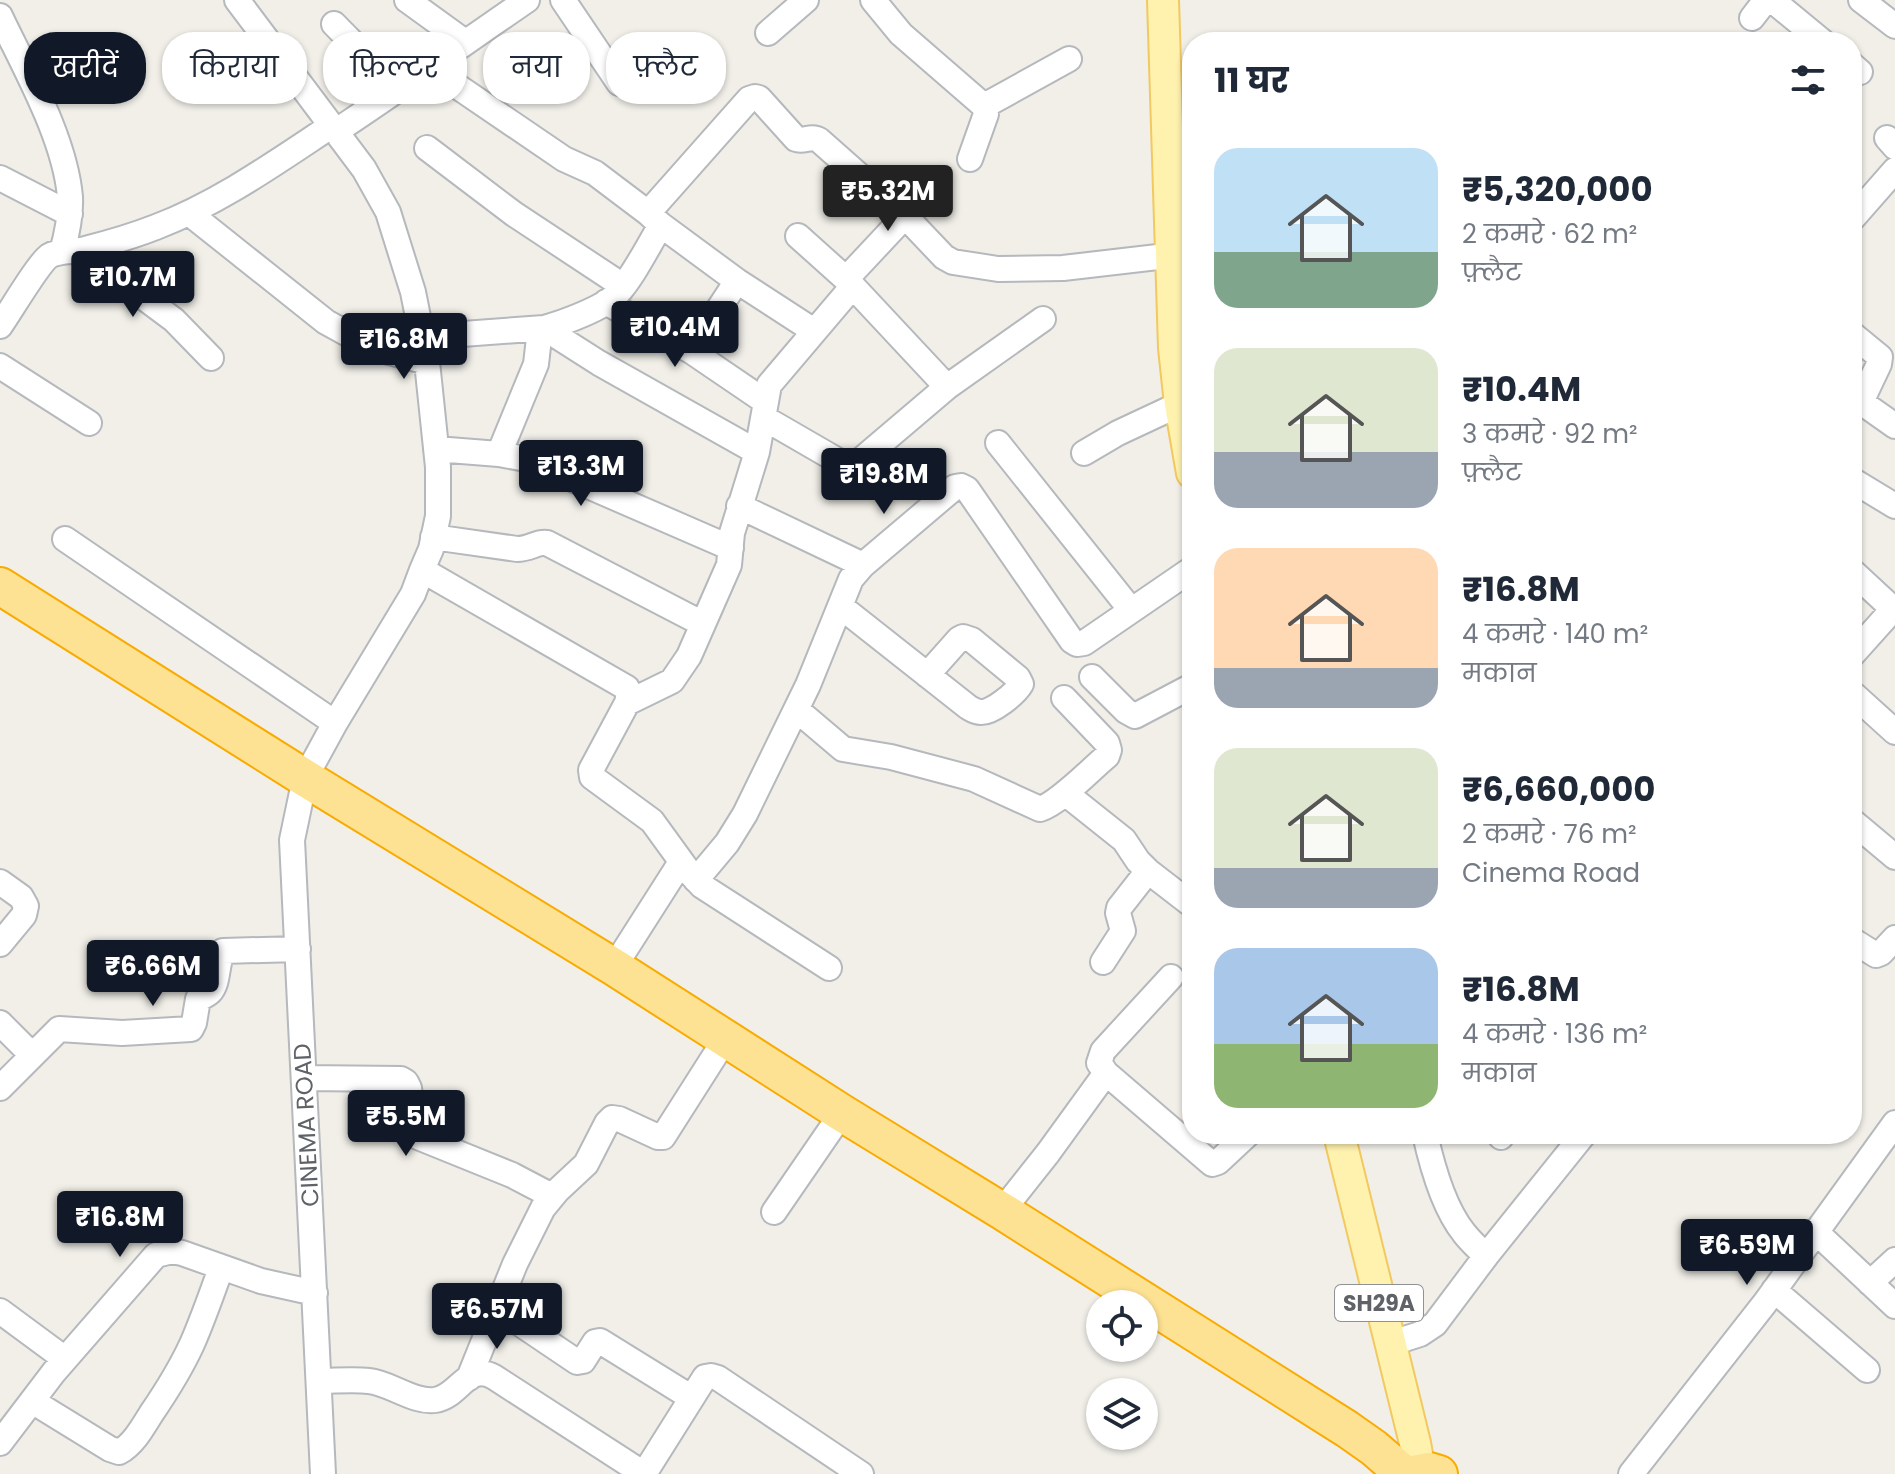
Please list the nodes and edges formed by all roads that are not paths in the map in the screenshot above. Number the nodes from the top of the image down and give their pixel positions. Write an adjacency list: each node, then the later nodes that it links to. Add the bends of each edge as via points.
1 (237, 0): 23 (street, CINEMA ROAD)
2 (407, 0): 14 (street)
3 (527, 0): 17 (street)
4 (563, 0): 19 (street)
5 (806, 0): 16 (street)
6 (873, 0): 22 (street, via 901,34)
7 (1163, 0): 35 (main road)
8 (1861, 0): 12 (street)
9 (1763, 6): 15 (street)
10 (0, 16): 30 (street, via 57,141)
11 (334, 24): 13 (street)
12 (1895, 26)
13 (342, 32)
14 (451, 32)
15 (1806, 32)
16 (768, 33)
17 (467, 41)
18 (1069, 59): 22 (street)
19 (606, 64)
20 (467, 93): 32 (street, via 564,159 595,173)
21 (375, 104): 23 (street)
22 (984, 106): 25 (street)
23 (333, 129): 29 (street); 44 (street, CINEMA ROAD, via 388,212)
24 (427, 148): 38 (street)
25 (970, 159)
26 (1895, 170): 28 (street)
27 (0, 178): 30 (street)
28 (1862, 208)
29 (189, 213): 34 (street, via 134,235); 48 (street, via 326,322 385,351)
30 (70, 214): 34 (street)
31 (905, 216): 32 (street, via 819,140 796,139 755,97); 35 (street, via 944,257 987,268 1063,268); 37 (street)
32 (654, 219): 36 (street); 38 (street)
33 (798, 236): 37 (street)
34 (71, 251): 41 (street, via 45,259); 47 (street, via 174,320)
35 (1181, 254): 39 (main road)
36 (737, 281): 43 (street); 46 (street)
37 (850, 282): 43 (street); 51 (street)
38 (615, 294): 42 (street); 46 (street)
39 (1182, 300)
40 (1043, 319): 51 (street)
41 (0, 326)
42 (542, 329): 44 (street); 61 (street); 63 (street, via 536,364)
43 (814, 331): 55 (street, via 772,380)
44 (422, 337): 48 (street, CINEMA ROAD)
45 (1862, 342): 52 (street, via 1881,359)
46 (691, 351): 55 (street)
47 (211, 358)
48 (427, 362): 60 (street, CINEMA ROAD)
49 (0, 366): 57 (street)
50 (1182, 366): 54 (main road)
51 (947, 387): 55 (street, via 851,467)
52 (1862, 396)
53 (1862, 403): 58 (street)
54 (1180, 404): 56 (main road); 62 (street)
55 (765, 410): 61 (street)
56 (1182, 416)
57 (89, 423)
58 (1895, 426)
59 (998, 443): 76 (street)
60 (436, 449): 63 (street); 67 (street, CINEMA ROAD, via 438,516)
61 (757, 452): 65 (street)
62 (1084, 453)
63 (499, 454): 69 (street, via 543,465)
64 (1862, 486): 66 (street)
65 (739, 506): 69 (street); 70 (street)
66 (1895, 506)
67 (433, 537): 71 (street, CINEMA ROAD); 78 (street, via 525,549 547,543)
68 (65, 539): 87 (street)
69 (731, 548): 78 (street, via 726,576)
70 (863, 565): 75 (street); 76 (street, via 955,487 963,486 1075,643 1084,643)
71 (422, 570): 85 (street, via 623,684 629,693); 87 (street, CINEMA ROAD, via 413,594)
72 (1182, 576): 76 (street)
73 (1862, 581): 77 (street)
74 (0, 586): 89 (highway)
75 (840, 606): 80 (street); 86 (street)
76 (1131, 610)
77 (1893, 611): 79 (street)
78 (703, 624): 85 (street, via 672,681)
79 (1862, 644)
80 (927, 675)
81 (1092, 677): 82 (street, via 1135,716)
82 (1182, 691)
83 (1064, 698): 90 (street, via 1109,750)
84 (1862, 702): 88 (street)
85 (627, 703): 93 (street, via 591,775 652,821)
86 (797, 710): 90 (street, via 847,751 965,777 1040,809); 93 (street, via 738,827)
87 (335, 723): 89 (street, CINEMA ROAD)
88 (1895, 732)
89 (305, 778): 100 (street, CINEMA ROAD, via 292,840); 102 (highway)
90 (1065, 793): 94 (street, via 1124,840)
91 (1862, 829): 92 (street)
92 (1895, 857)
93 (688, 871): 102 (street); 103 (street, via 709,891)
94 (1148, 871): 96 (street); 101 (street, via 1119,908 1123,931)
95 (0, 882): 98 (street, via 26,906)
96 (1182, 897)
97 (1895, 938): 99 (street, via 1876,955)
98 (0, 944)
99 (1862, 946)
100 (298, 949): 107 (street, via 223,951 214,986 198,999 191,1029 59,1029); 109 (street, CINEMA ROAD)
101 (1103, 962)
102 (614, 967): 106 (highway)
103 (829, 968)
104 (1171, 977): 108 (street, via 1103,1051 1099,1063)
105 (0, 1023): 107 (street)
106 (726, 1038): 111 (highway); 119 (street, via 663,1137 612,1118 586,1164)
107 (32, 1055): 110 (street)
108 (1106, 1073): 113 (street); 120 (street)
109 (304, 1078): 119 (street, via 401,1079 409,1088 418,1137); 128 (street, CINEMA ROAD)
110 (0, 1088)
111 (842, 1113): 120 (highway); 121 (street)
112 (1895, 1123): 122 (street)
113 (1182, 1137)
114 (1190, 1144): 115 (street, via 1214,1164)
115 (1237, 1144)
116 (1341, 1144): 132 (main road, SH29A)
117 (1427, 1144): 123 (street, via 1457,1223)
118 (1576, 1144): 123 (street)
119 (552, 1196): 130 (street)
120 (1002, 1211): 141 (highway)
121 (774, 1212)
122 (1816, 1232): 126 (street); 127 (street)
123 (1486, 1256): 132 (street, via 1432,1327)
124 (1895, 1260): 126 (street)
125 (221, 1268): 128 (street); 133 (street, via 172,1251 156,1255); 138 (street, via 181,1366 141,1430 121,1451)
126 (1870, 1283): 129 (street)
127 (1774, 1290): 134 (street); 144 (street)
128 (315, 1293): 136 (street, CINEMA ROAD)
129 (1895, 1306)
130 (497, 1308): 135 (street); 137 (street, via 577,1362 600,1341)
131 (0, 1311): 133 (street)
132 (1389, 1344): 141 (main road, SH29A)
133 (65, 1359): 138 (street)
134 (1867, 1370)
135 (469, 1378): 136 (street, via 429,1401 369,1381); 143 (street, via 480,1372 494,1377)
136 (319, 1381): 142 (street, CINEMA ROAD)
137 (692, 1398): 140 (street, via 705,1377 714,1376); 143 (street)
138 (32, 1401): 139 (street)
139 (0, 1443)
140 (852, 1471)
141 (1419, 1473)
142 (323, 1474)
143 (644, 1474)
144 (1631, 1474)

